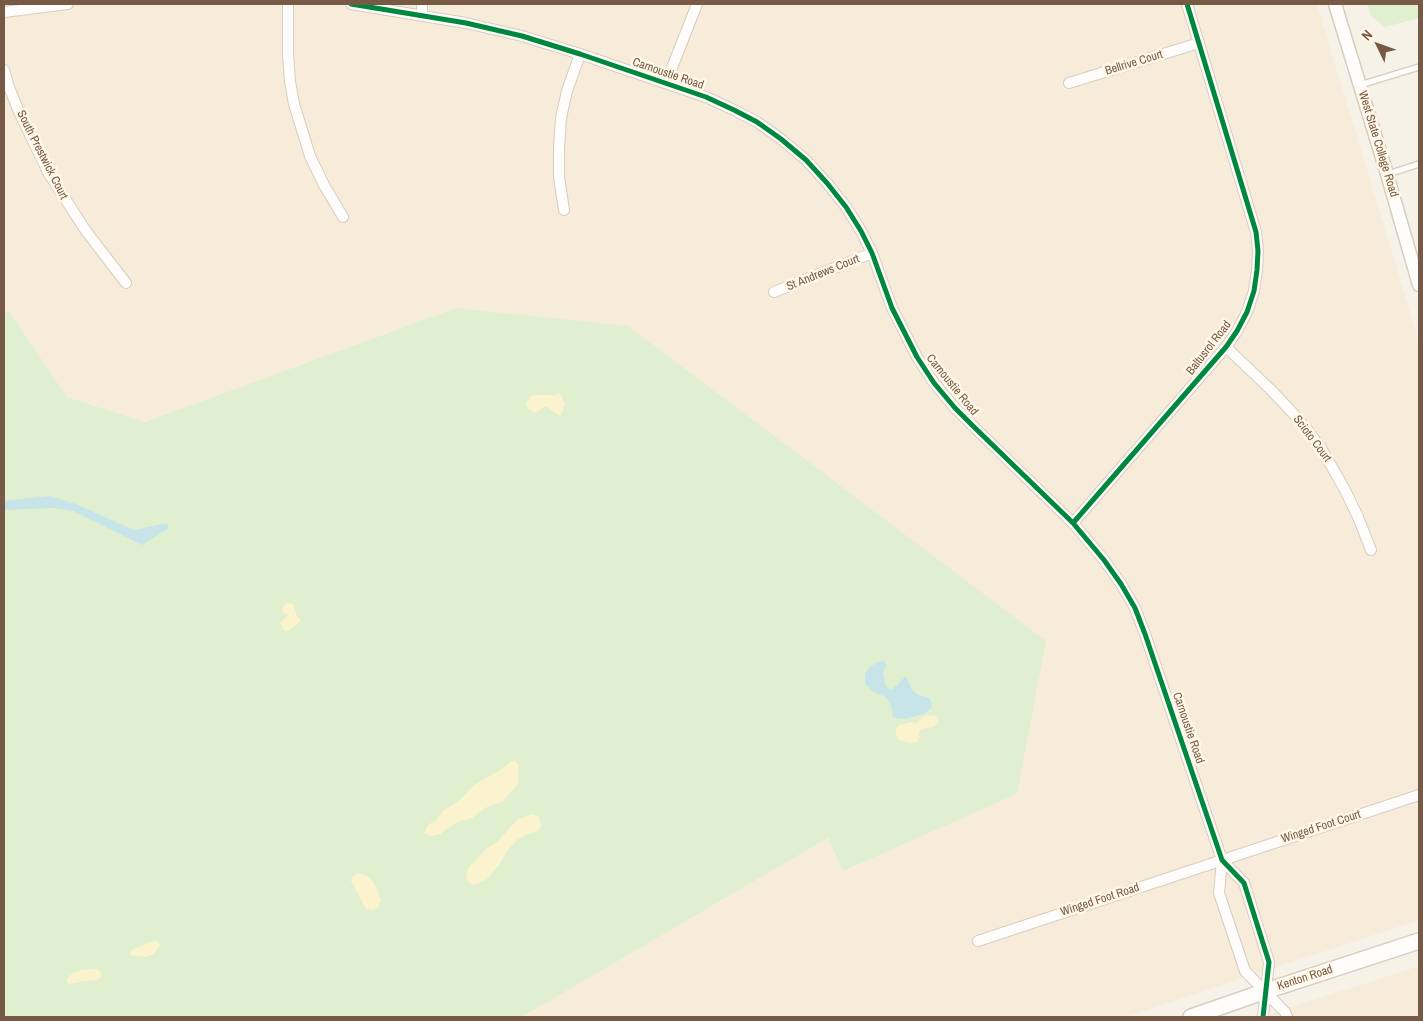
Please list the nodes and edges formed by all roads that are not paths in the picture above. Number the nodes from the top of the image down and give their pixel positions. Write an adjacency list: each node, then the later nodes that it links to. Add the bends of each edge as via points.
1 (68, 4): 8 (street)
2 (288, 4): 19 (street, via 288,55 294,104 310,156)
3 (350, 4): 7 (street, Carnoustie Road)
4 (697, 4): 13 (street)
5 (1187, 4): 9 (street, Baltusrol Road)
6 (1335, 4): 15 (street, West State College Road)
7 (422, 9): 10 (street, Carnoustie Road)
8 (4, 12)
9 (1199, 43): 14 (street, Bellrive Court); 24 (street, Baltusrol Road, via 1251,211 1258,251 1258,270 1247,312)
10 (580, 54): 13 (street, Carnoustie Road); 18 (street, via 561,118 559,177)
11 (1419, 67): 15 (lane)
12 (4, 70): 21 (street, South Prestwick Court, via 49,174 86,231)
13 (666, 83): 20 (street, Carnoustie Road, via 734,110 781,139 827,183 861,230)
14 (1068, 83)
15 (1360, 85): 17 (street, West State College Road)
16 (1419, 164): 17 (lane)
17 (1387, 174): 22 (street, West State College Road)
18 (564, 210)
19 (343, 217)
20 (872, 253): 23 (street, St Andrews Court); 25 (street, Carnoustie Road, via 892,308 934,383 974,427)
21 (126, 283)
22 (1419, 285)
23 (774, 292)
24 (1226, 346): 25 (street, Baltusrol Road); 26 (street, Scioto Court, via 1283,403 1321,448 1345,490)
25 (1074, 523): 28 (street, Carnoustie Road, via 1121,584 1134,608)
26 (1371, 550)
27 (1419, 795): 28 (street, Winged Foot Court)
28 (1222, 860): 29 (street, Winged Foot Road); 31 (street, Carnoustie Road, via 1244,883 1269,962); 31 (street, Carnoustie Road, via 1219,893 1222,902 1246,971)
29 (978, 941)
30 (1419, 941): 31 (main road, Kenton Road)
31 (1266, 991): 32 (main road, Kenton Road); 33 (street); 34 (street)
32 (1191, 1017)
33 (1262, 1017)
34 (1287, 1017)

